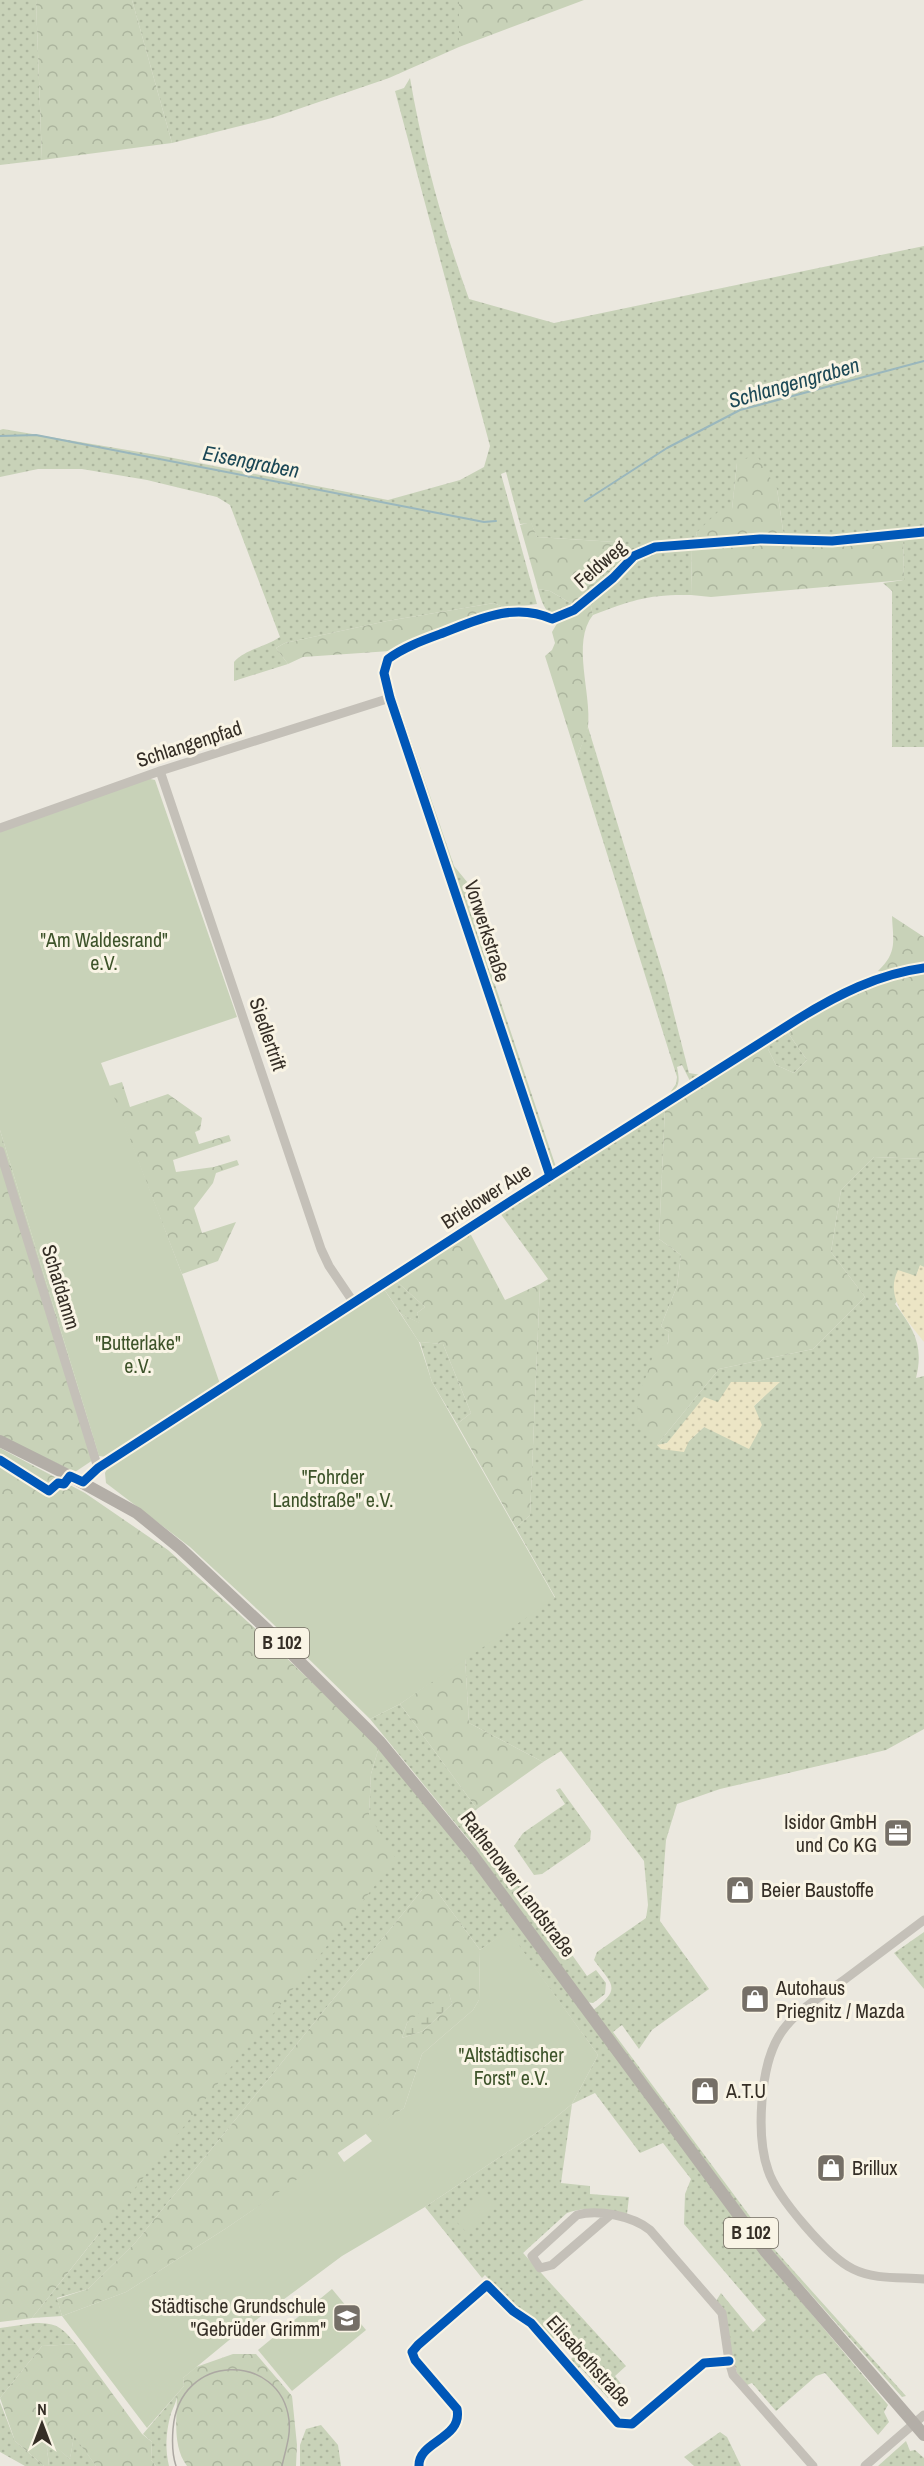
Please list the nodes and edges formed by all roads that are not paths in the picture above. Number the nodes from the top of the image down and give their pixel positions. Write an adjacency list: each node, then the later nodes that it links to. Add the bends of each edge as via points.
1 (924, 532): 2 (street, Feldweg, via 832,541 693,543 644,550 591,597 558,617 523,611 497,614 395,654 388,659 384,673)
2 (390, 698): 3 (street, Schlangenpfad); 7 (street, Vorwerkstraße)
3 (160, 771): 4 (street, Schlangenpfad); 8 (street, Siedlertrift, via 321,1249)
4 (0, 828)
5 (924, 968): 7 (street, Brielower Aue, via 887,976 818,1006)
6 (0, 1151): 10 (street, Schafdamm)
7 (550, 1176): 8 (street, Brielower Aue)
8 (354, 1303): 10 (street, Brielower Aue)
9 (0, 1441): 11 (main road, Rathenower Landstraße / B 102)
10 (98, 1468): 11 (street, Brielower Aue)
11 (83, 1482): 16 (main road, Rathenower Landstraße / B 102, via 136,1514 180,1548 356,1716 402,1766 472,1854 765,2251)
12 (924, 1920): 14 (street, via 802,2011 780,2034 767,2066 763,2134 772,2181 838,2260 876,2277)
13 (609, 2216): 13 (street, via 577,2215 532,2256 533,2261 540,2268 552,2265); 15 (street, via 642,2223 722,2313)
14 (924, 2279)
15 (729, 2361): 18 (street, Elisabethstraße, via 705,2363 632,2424 618,2423 531,2323 487,2285 412,2352 457,2409 458,2418 455,2426 422,2454); 19 (street, via 734,2375)
16 (919, 2419): 17 (main road, Rathenower Landstraße / B 102); 20 (street)
17 (924, 2435)
18 (419, 2466)
19 (813, 2466)
20 (865, 2466)

